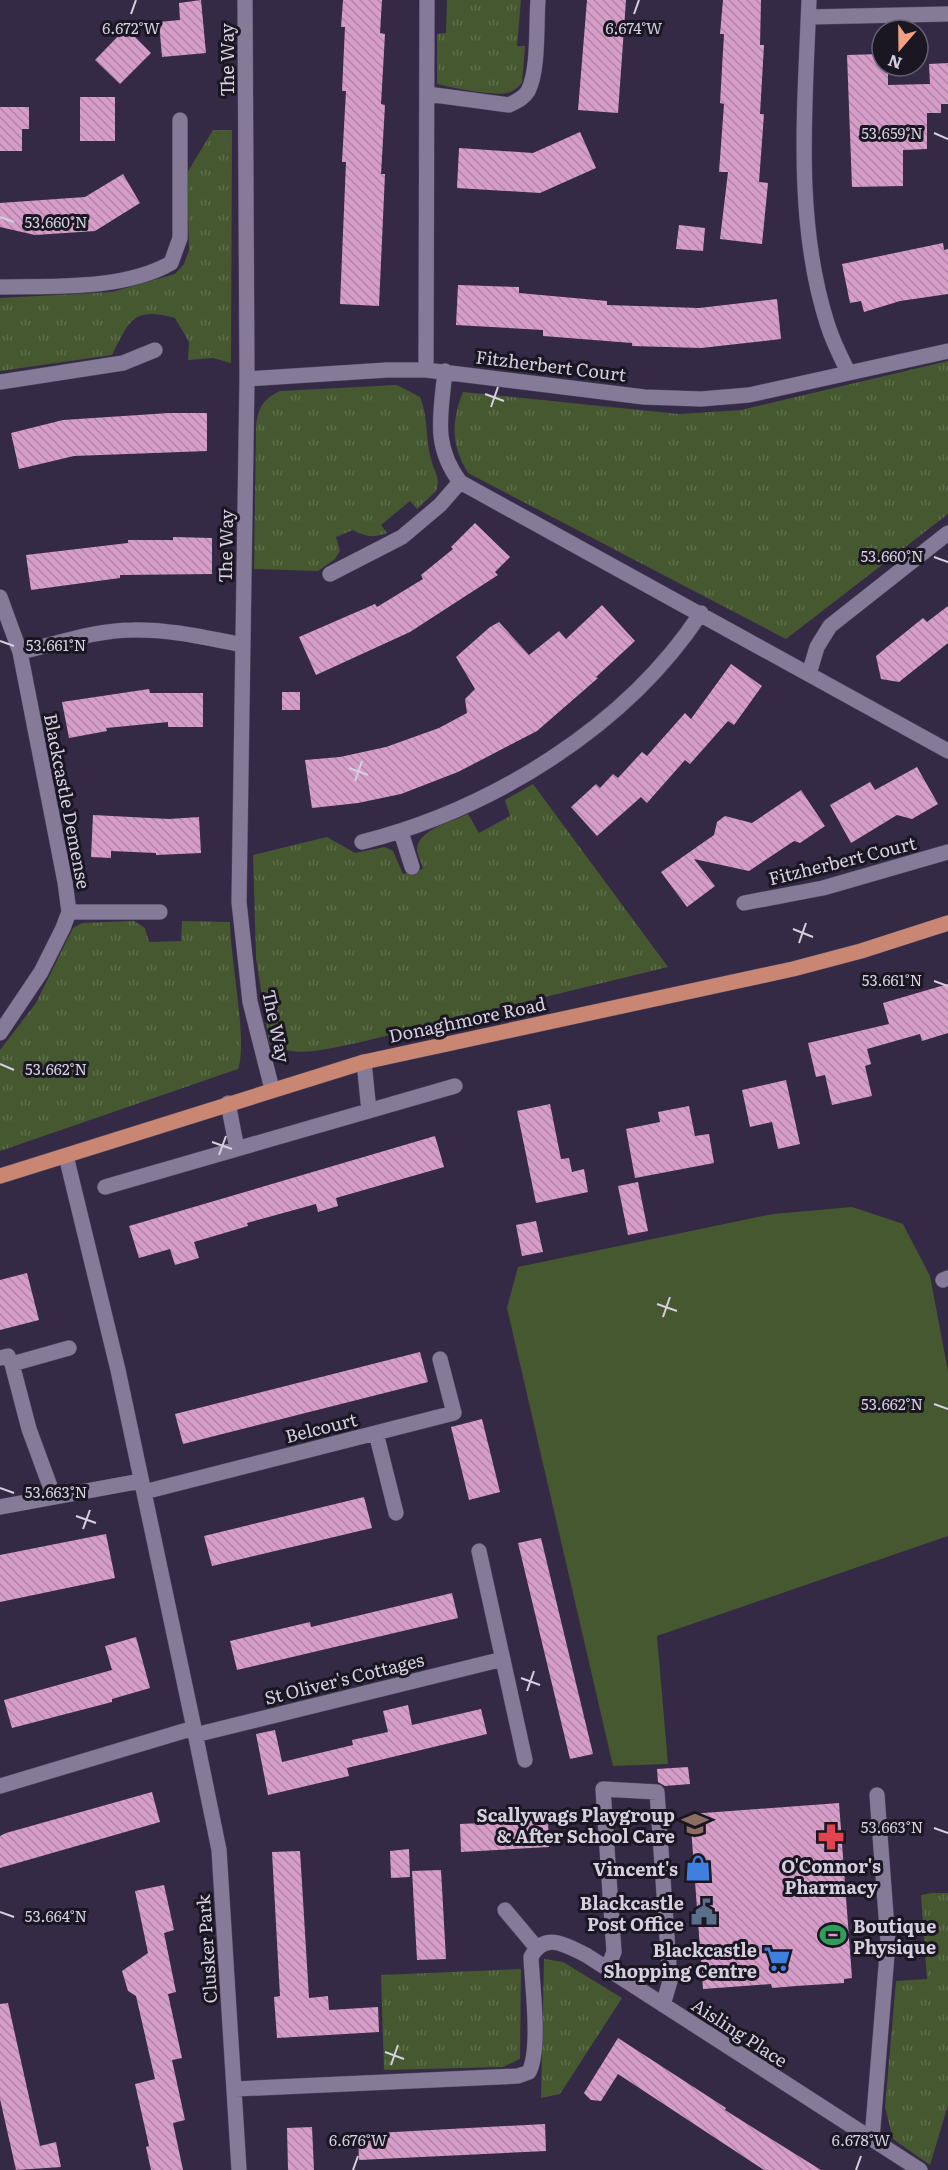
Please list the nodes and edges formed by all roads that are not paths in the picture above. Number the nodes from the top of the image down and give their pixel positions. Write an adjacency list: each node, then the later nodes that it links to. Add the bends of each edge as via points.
1 (245, 0): 15 (street, The Way)
2 (427, 0): 7 (street)
3 (538, 0): 7 (street, via 532,79 520,100 509,105)
4 (809, 0): 6 (street)
5 (948, 14): 6 (street)
6 (809, 17): 14 (street, via 805,191 809,245 828,327)
7 (427, 94): 12 (street)
8 (180, 120): 9 (street, via 180,238 171,263 158,271 89,285)
9 (0, 287)
10 (155, 350): 16 (street, via 123,363)
11 (948, 351): 14 (street, Fitzherbert Court)
12 (426, 370): 13 (street, Fitzherbert Court); 15 (street, Fitzherbert Court)
13 (445, 371): 14 (street, Fitzherbert Court, via 644,397 701,399 749,394); 17 (street, via 442,450)
14 (848, 372)
15 (248, 379): 22 (street, The Way)
16 (0, 382)
17 (460, 482): 19 (street, via 402,537); 21 (street)
18 (948, 533): 24 (street, via 830,626 817,647)
19 (330, 574)
20 (0, 597): 23 (street, Blackcastle Demense)
21 (700, 613): 24 (street); 26 (street, via 679,647 646,681 552,758 436,820)
22 (243, 645): 23 (street, via 132,630); 37 (street, The Way, via 239,902 250,1002)
23 (20, 652): 31 (street, Blackcastle Demense)
24 (809, 674): 25 (street)
25 (948, 751)
26 (401, 832): 27 (street); 29 (street)
27 (362, 842)
28 (948, 852): 30 (street, Fitzherbert Court, via 877,874)
29 (412, 867)
30 (744, 903)
31 (69, 912): 32 (street); 34 (street, Blackcastle Demense, via 41,972)
32 (160, 912)
33 (948, 923): 35 (main road, Donaghmore Road, via 794,969)
34 (0, 1033)
35 (364, 1062): 37 (main road, Donaghmore Road); 39 (street)
36 (455, 1086): 39 (street)
37 (272, 1089): 38 (main road, Donaghmore Road)
38 (228, 1103): 40 (street); 41 (main road, Donaghmore Road)
39 (369, 1111): 40 (street)
40 (237, 1149): 43 (street)
41 (66, 1156): 42 (main road, Donaghmore Road); 48 (street, Clusker Park)
42 (0, 1176)
43 (105, 1187)
44 (69, 1348): 46 (street)
45 (440, 1359): 47 (street, Belcourt, via 454,1413)
46 (6, 1361): 49 (street)
47 (376, 1433): 48 (street, Belcourt); 51 (street)
48 (142, 1486): 49 (street, Belcourt); 54 (street, Clusker Park)
49 (54, 1497): 50 (street, Belcourt)
50 (0, 1508)
51 (396, 1514)
52 (479, 1551): 53 (street)
53 (503, 1659): 54 (street, St Oliver's Cottages); 55 (street)
54 (194, 1732): 56 (street, St Oliver's Cottages); 62 (street, Clusker Park, via 219,1850)
55 (525, 1760)
56 (0, 1786)
57 (877, 1795): 63 (street, via 888,1942)
58 (504, 1910): 59 (street)
59 (536, 1947): 60 (street, Aisling Place, via 548,1941 563,1943); 62 (street, via 531,1957 534,2048 529,2072 488,2078)
60 (608, 1969): 61 (street, Aisling Place); 61 (street, via 614,1952 603,1789 657,1792 670,1981)
61 (663, 2005): 63 (street, Aisling Place)
62 (235, 2089): 64 (street, Clusker Park)
63 (872, 2139): 65 (street, Aisling Place)
64 (239, 2170)
65 (920, 2170)

